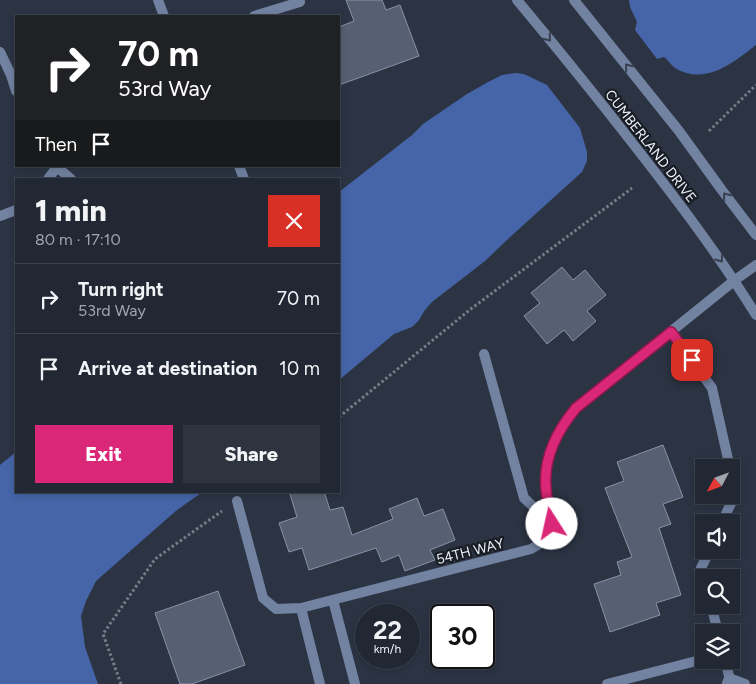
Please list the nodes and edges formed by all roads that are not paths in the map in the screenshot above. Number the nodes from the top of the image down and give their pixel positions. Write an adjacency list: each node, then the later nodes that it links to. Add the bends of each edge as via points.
1 (158, 0): 5 (street)
2 (517, 0): 16 (street, CUMBERLAND DRIVE, one-way to 16, via 673,195)
3 (574, 0): 14 (street, CUMBERLAND DRIVE, one-way to 3)
4 (300, 2): 6 (street)
5 (164, 15)
6 (257, 15)
7 (0, 52): 8 (street)
8 (15, 88)
9 (56, 167): 10 (street); 11 (street)
10 (49, 178)
11 (70, 178)
12 (15, 210): 13 (street)
13 (0, 216)
14 (756, 235)
15 (756, 266): 16 (street)
16 (735, 280): 17 (street, CUMBERLAND DRIVE); 18 (street)
17 (756, 315)
18 (671, 332): 20 (street, via 712,388); 22 (street, via 576,408 565,422 549,454 546,472)
19 (484, 354): 22 (street, via 524,498)
20 (728, 459)
21 (237, 501): 24 (street, 54TH WAY, via 263,598 276,609)
22 (552, 524): 23 (street, 54TH WAY, via 546,540 531,550)
23 (333, 600): 24 (street, 54TH WAY); 29 (street)
24 (301, 608): 28 (street)
25 (695, 661): 30 (street)
26 (727, 669): 27 (street)
27 (729, 682): 31 (street)
28 (320, 684)
29 (355, 684)
30 (607, 684)
31 (744, 684)

